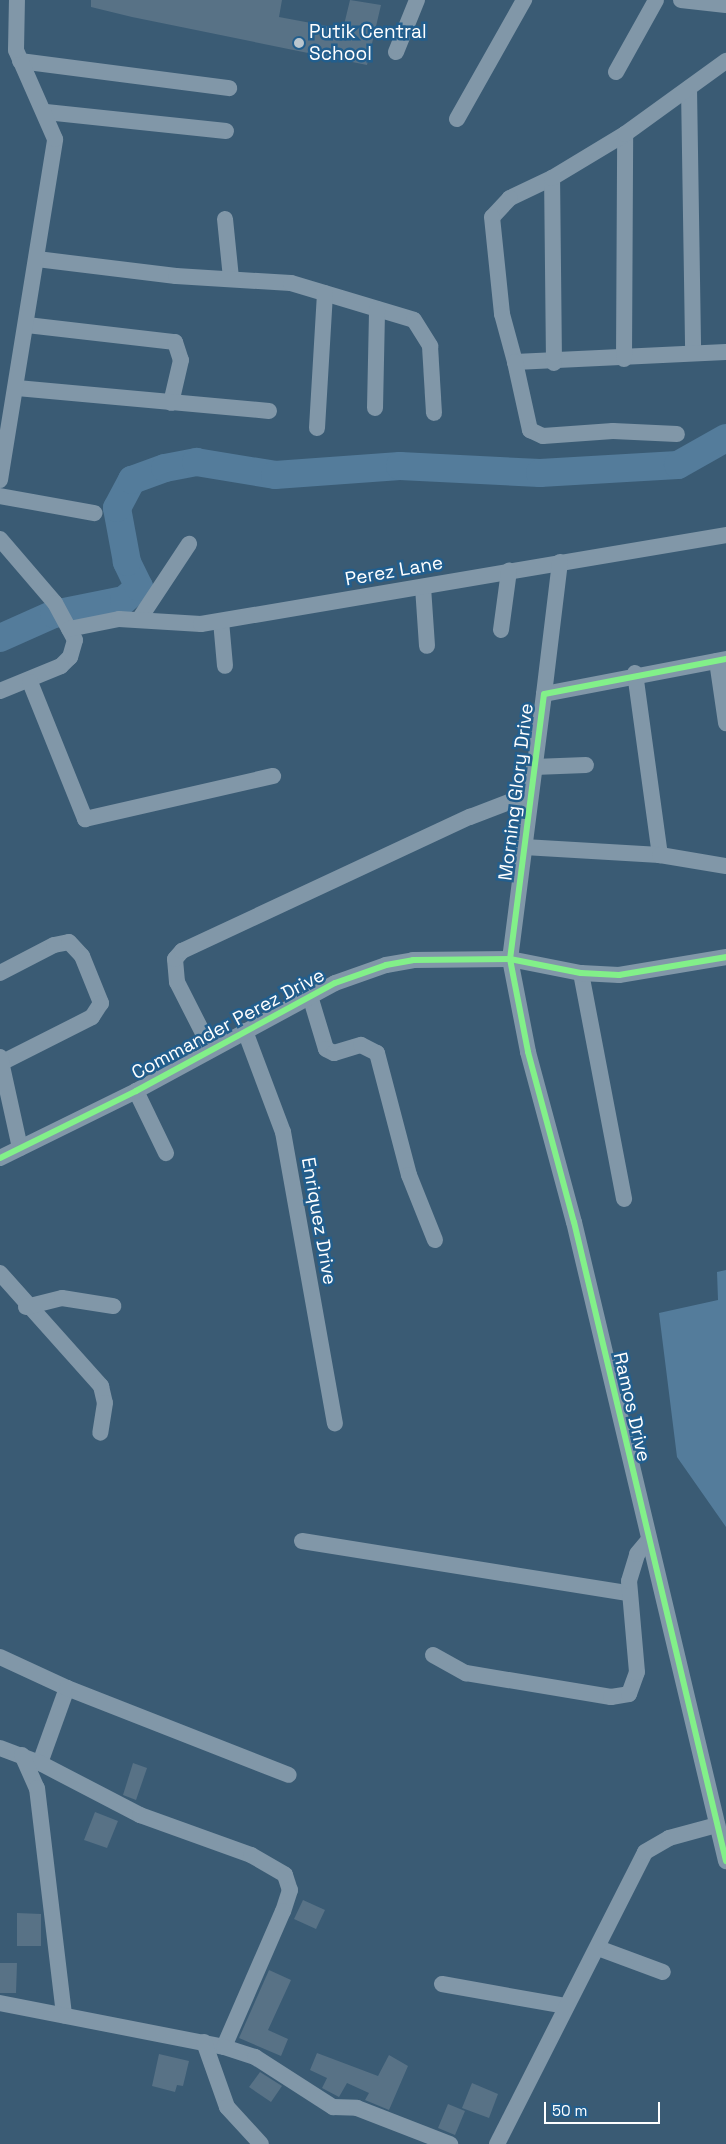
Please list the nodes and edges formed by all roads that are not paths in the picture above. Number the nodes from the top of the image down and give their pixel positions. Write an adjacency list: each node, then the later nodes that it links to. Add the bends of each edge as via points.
1 (17, 0): 8 (street, via 13,33)
2 (417, 0): 7 (street)
3 (524, 0): 14 (street)
4 (656, 0): 10 (street)
5 (681, 0): 6 (street)
6 (726, 5)
7 (396, 52)
8 (20, 61): 11 (street); 13 (street)
9 (726, 61): 12 (street)
10 (616, 72)
11 (229, 88)
12 (690, 88): 16 (street); 25 (street)
13 (46, 112): 15 (street); 19 (street, via 55,139)
14 (457, 120)
15 (226, 131)
16 (625, 134): 17 (street); 26 (street)
17 (552, 178): 27 (street, via 510,198 492,217 502,314); 28 (street)
18 (225, 219): 20 (street)
19 (37, 260): 20 (street, via 176,276); 23 (street)
20 (231, 278): 21 (street, via 291,283)
21 (325, 293): 22 (street); 34 (street)
22 (377, 309): 31 (street); 33 (street, via 414,320 425,334)
23 (27, 325): 29 (street); 30 (street, via 175,342 181,360)
24 (726, 352): 25 (street)
25 (693, 353): 26 (street)
26 (624, 359): 28 (street)
27 (515, 362): 28 (street); 35 (street, via 530,430 543,436 614,431)
28 (554, 363)
29 (17, 388): 30 (street); 36 (street)
30 (171, 402): 32 (street)
31 (375, 408)
32 (269, 411)
33 (434, 413)
34 (317, 428)
35 (677, 434)
36 (0, 480)
37 (0, 496): 38 (street)
38 (94, 513)
39 (726, 535): 42 (street, Perez Lane)
40 (0, 539): 47 (street, via 55,602)
41 (189, 544): 45 (street)
42 (560, 562): 43 (street, Perez Lane); 55 (street)
43 (509, 571): 44 (street, Perez Lane); 48 (street)
44 (423, 586): 46 (street, Perez Lane); 49 (street)
45 (140, 618): 46 (street, Perez Lane, via 202,624); 47 (street, Perez Lane)
46 (221, 621): 51 (street)
47 (67, 626): 53 (street, via 75,640 70,657 50,673)
48 (501, 630)
49 (428, 646)
50 (721, 660): 52 (street, Morning Glory Drive); 56 (street)
51 (225, 666)
52 (635, 673): 55 (street, Morning Glory Drive); 62 (street)
53 (30, 682): 54 (street); 59 (street, via 85,819)
54 (0, 691)
55 (544, 694): 58 (street, Morning Glory Drive)
56 (726, 723)
57 (586, 765): 58 (street)
58 (534, 767): 60 (street, Morning Glory Drive)
59 (273, 776)
60 (530, 794): 61 (street, Morning Glory Drive); 70 (street, via 470,817 182,951 176,960 177,982)
61 (524, 847): 62 (street); 65 (street, Morning Glory Drive)
62 (660, 855): 63 (street)
63 (726, 866)
64 (726, 957): 67 (street, Commander Perez Drive, via 619,976)
65 (510, 959): 67 (street, Commander Perez Drive); 68 (street, Commander Perez Drive, via 413,960 386,965); 84 (street, Ramos Drive)
66 (0, 973): 71 (street, via 54,945 70,942 82,956 101,1003 92,1017)
67 (581, 973): 76 (street)
68 (310, 996): 69 (street, Commander Perez Drive); 77 (street, via 326,1049 334,1053 361,1045 377,1054 409,1175)
69 (245, 1031): 70 (street, Commander Perez Drive); 81 (street, Enriquez Drive, via 283,1132)
70 (211, 1049): 72 (street, Commander Perez Drive)
71 (1, 1060): 73 (street)
72 (136, 1091): 73 (street, Commander Perez Drive); 74 (street)
73 (20, 1148): 75 (street, Commander Perez Drive)
74 (166, 1153)
75 (0, 1158)
76 (624, 1199)
77 (435, 1240)
78 (0, 1273): 80 (street)
79 (113, 1306): 80 (street, via 62,1298)
80 (26, 1307): 82 (street, via 101,1386 105,1403)
81 (335, 1423)
82 (100, 1434)
83 (302, 1541): 85 (street)
84 (647, 1542): 85 (street, via 632,1568); 93 (street, Ramos Drive)
85 (628, 1593): 86 (street, via 637,1672 633,1690 622,1697 466,1673)
86 (432, 1655)
87 (0, 1657): 88 (street)
88 (67, 1688): 91 (street); 92 (street)
89 (0, 1748): 90 (street)
90 (22, 1755): 91 (street); 100 (street, via 37,1788)
91 (40, 1762): 102 (street, via 140,1815 203,1835 285,1875 290,1890 283,1911)
92 (289, 1775)
93 (717, 1825): 94 (street, Ramos Drive); 95 (street, via 669,1838 645,1852)
94 (726, 1861)
95 (598, 1948): 96 (street); 99 (street)
96 (663, 1972)
97 (442, 1984): 99 (street)
98 (0, 2003): 100 (street)
99 (565, 2006): 105 (street)
100 (64, 2015): 101 (street)
101 (204, 2042): 102 (street); 103 (street, via 227,2107)
102 (224, 2047): 104 (street, via 255,2057 333,2107 357,2108)
103 (261, 2144)
104 (450, 2144)
105 (496, 2144)

